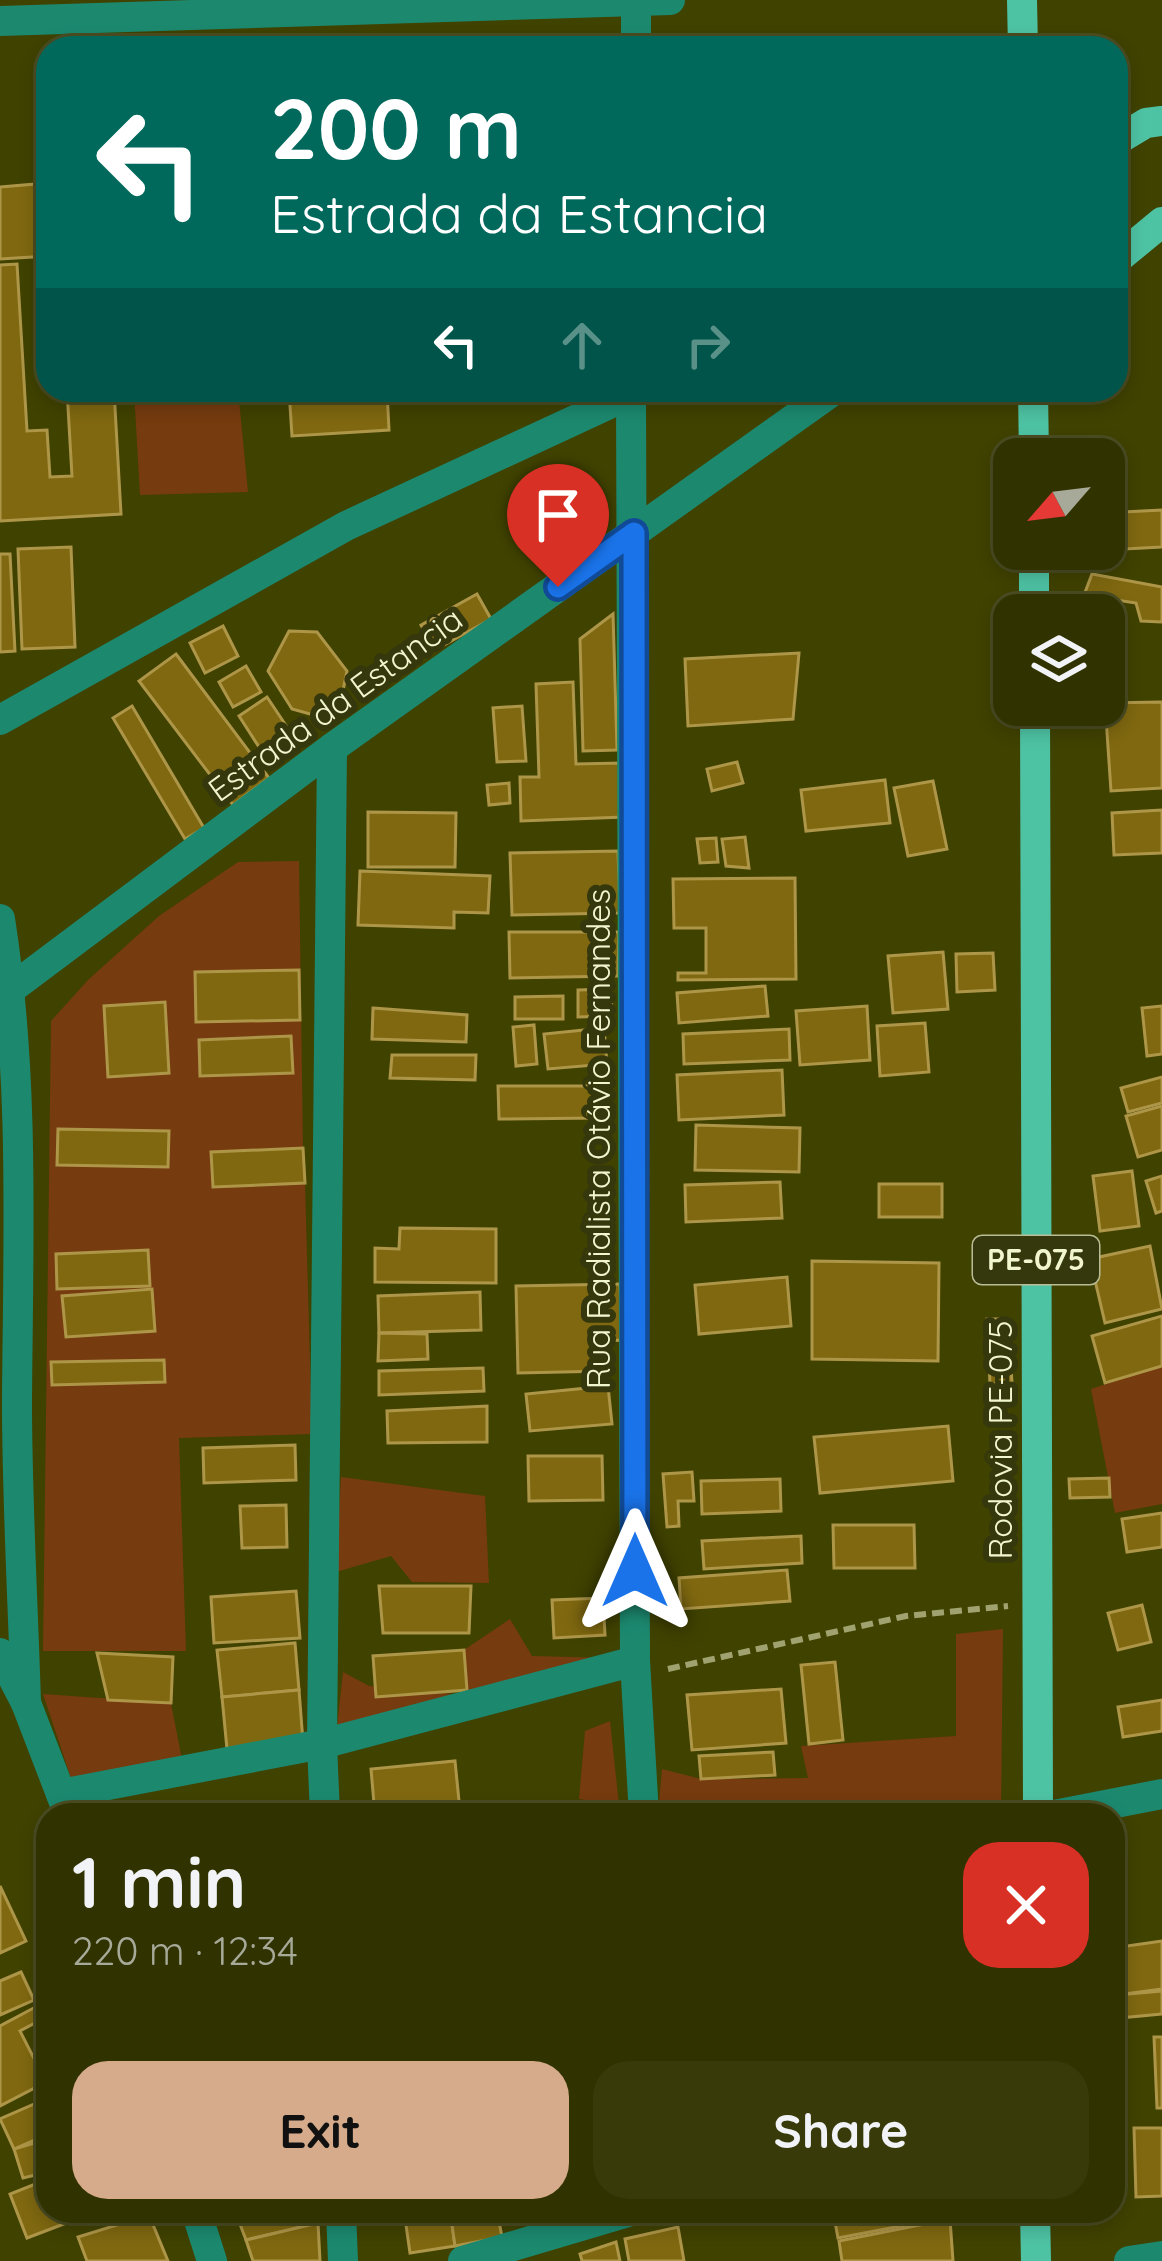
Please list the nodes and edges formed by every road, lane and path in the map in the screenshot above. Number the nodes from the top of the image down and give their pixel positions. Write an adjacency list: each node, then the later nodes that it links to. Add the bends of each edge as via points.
1 (670, 0): 3 (street)
2 (1022, 0): 6 (main road)
3 (637, 3): 4 (street); 5 (street)
4 (0, 22)
5 (636, 36)
6 (1022, 36)
7 (1162, 121): 8 (main road)
8 (1128, 134)
9 (1162, 209): 11 (main road)
10 (1162, 222): 12 (main road)
11 (1128, 225)
12 (1128, 250)
13 (610, 402): 19 (street, via 346,526)
14 (631, 402): 18 (street, Rua Radialista Otávio Fernandes)
15 (816, 402): 18 (street, Estrada da Estancia)
16 (1036, 402): 17 (main road)
17 (1035, 438)
18 (634, 533): 21 (street, Estrada da Estancia); 26 (street, Rua Radialista Otávio Fernandes)
19 (0, 720)
20 (1034, 726): 24 (main road, Rodovia PE-075 / PE-075)
21 (332, 748): 23 (street, Estrada da Estancia); 28 (street)
22 (0, 920): 23 (street)
23 (6, 993): 27 (street)
24 (1037, 1603): 26 (path, via 906,1616); 34 (main road, Rodovia PE-075 / PE-075)
25 (0, 1652): 27 (street)
26 (635, 1669): 28 (street); 33 (street, Rua Radialista Otávio Fernandes)
27 (26, 1703): 30 (street)
28 (322, 1744): 31 (street); 32 (street)
29 (1162, 1793): 35 (street)
30 (65, 1803)
31 (69, 1803)
32 (324, 1803)
33 (643, 1803)
34 (1037, 1803)
35 (1113, 1803)
36 (200, 2223): 41 (street)
37 (341, 2223): 42 (street)
38 (591, 2223): 43 (street)
39 (1036, 2223): 44 (main road)
40 (1162, 2256): 45 (street)
41 (212, 2261)
42 (343, 2261)
43 (464, 2261)
44 (1036, 2261)
45 (1129, 2261)

